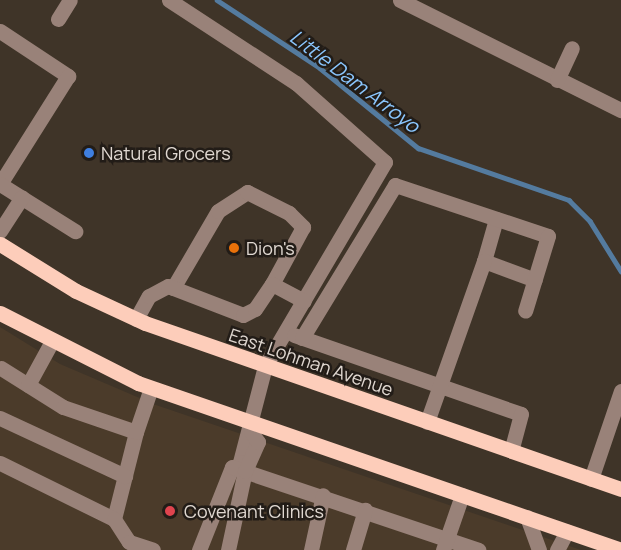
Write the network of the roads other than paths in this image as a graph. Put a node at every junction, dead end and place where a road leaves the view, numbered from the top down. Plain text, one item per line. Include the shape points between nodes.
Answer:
1 (70, 0) edge
2 (169, 0) edge
3 (400, 0) edge
4 (58, 19) dead end
5 (0, 31) edge
6 (572, 48) dead end
7 (557, 80) junction
8 (621, 110) edge
9 (0, 184) edge
10 (22, 198) junction
11 (496, 219) junction
12 (0, 231) edge
13 (75, 231) dead end
14 (0, 244) edge
15 (484, 261) junction
16 (535, 280) junction
17 (272, 284) junction
18 (173, 288) junction
19 (304, 301) junction
20 (525, 311) dead end
21 (0, 313) edge
22 (136, 319) junction
23 (285, 332) junction
24 (302, 338) junction
25 (51, 342) junction
26 (265, 366) junction
27 (0, 368) edge
28 (28, 385) junction
29 (441, 386) junction
30 (151, 388) junction
31 (621, 391) edge
32 (0, 418) edge
33 (427, 422) junction
34 (251, 428) junction
35 (136, 432) junction
36 (511, 451) junction
37 (0, 463) edge
38 (245, 471) junction
39 (125, 476) junction
40 (591, 478) junction
41 (621, 489) edge
42 (322, 495) junction
43 (462, 495) junction
44 (365, 510) junction
45 (527, 517) junction
46 (114, 519) junction
47 (567, 531) junction
48 (445, 545) edge
49 (153, 550) edge
50 (199, 550) edge
51 (228, 550) edge
52 (311, 550) edge
53 (353, 550) edge
54 (478, 550) edge
55 (539, 550) edge
56 (558, 550) edge
57 (621, 550) edge

1 - 4 street
2 - 19 street via 296,83 385,162
3 - 7 street
5 - 9 street via 68,76
6 - 7 street
7 - 8 street
9 - 10 street
10 - 12 street
10 - 13 street
11 - 15 street
11 - 16 street via 548,236
11 - 24 street via 394,185
14 - 22 main road, East Lohman Avenue
15 - 16 street
15 - 29 street
16 - 20 street
17 - 18 street via 255,309 243,315
17 - 18 street via 303,227 289,213 247,192 218,211
17 - 19 street
18 - 22 street via 154,291
19 - 23 street
21 - 25 main road
22 - 26 main road, East Lohman Avenue
23 - 24 street
23 - 26 street
24 - 29 street
25 - 28 street
25 - 30 main road
26 - 33 main road, East Lohman Avenue
26 - 34 street
27 - 28 street
28 - 35 street via 63,406
29 - 33 street
29 - 36 street via 521,414
30 - 34 main road
30 - 35 street
31 - 40 street
32 - 39 street
33 - 36 main road, East Lohman Avenue
34 - 38 street via 258,442
34 - 43 main road
35 - 39 street
36 - 40 main road, East Lohman Avenue
37 - 46 street
38 - 42 street
38 - 50 street via 228,471 206,544
38 - 51 street
39 - 46 street
40 - 41 main road, East Lohman Avenue
42 - 44 street
42 - 52 street
43 - 45 main road
43 - 48 street
44 - 48 street
44 - 53 street
45 - 47 main road
45 - 55 street
46 - 49 street via 129,542
47 - 56 street
47 - 57 main road
48 - 54 street

